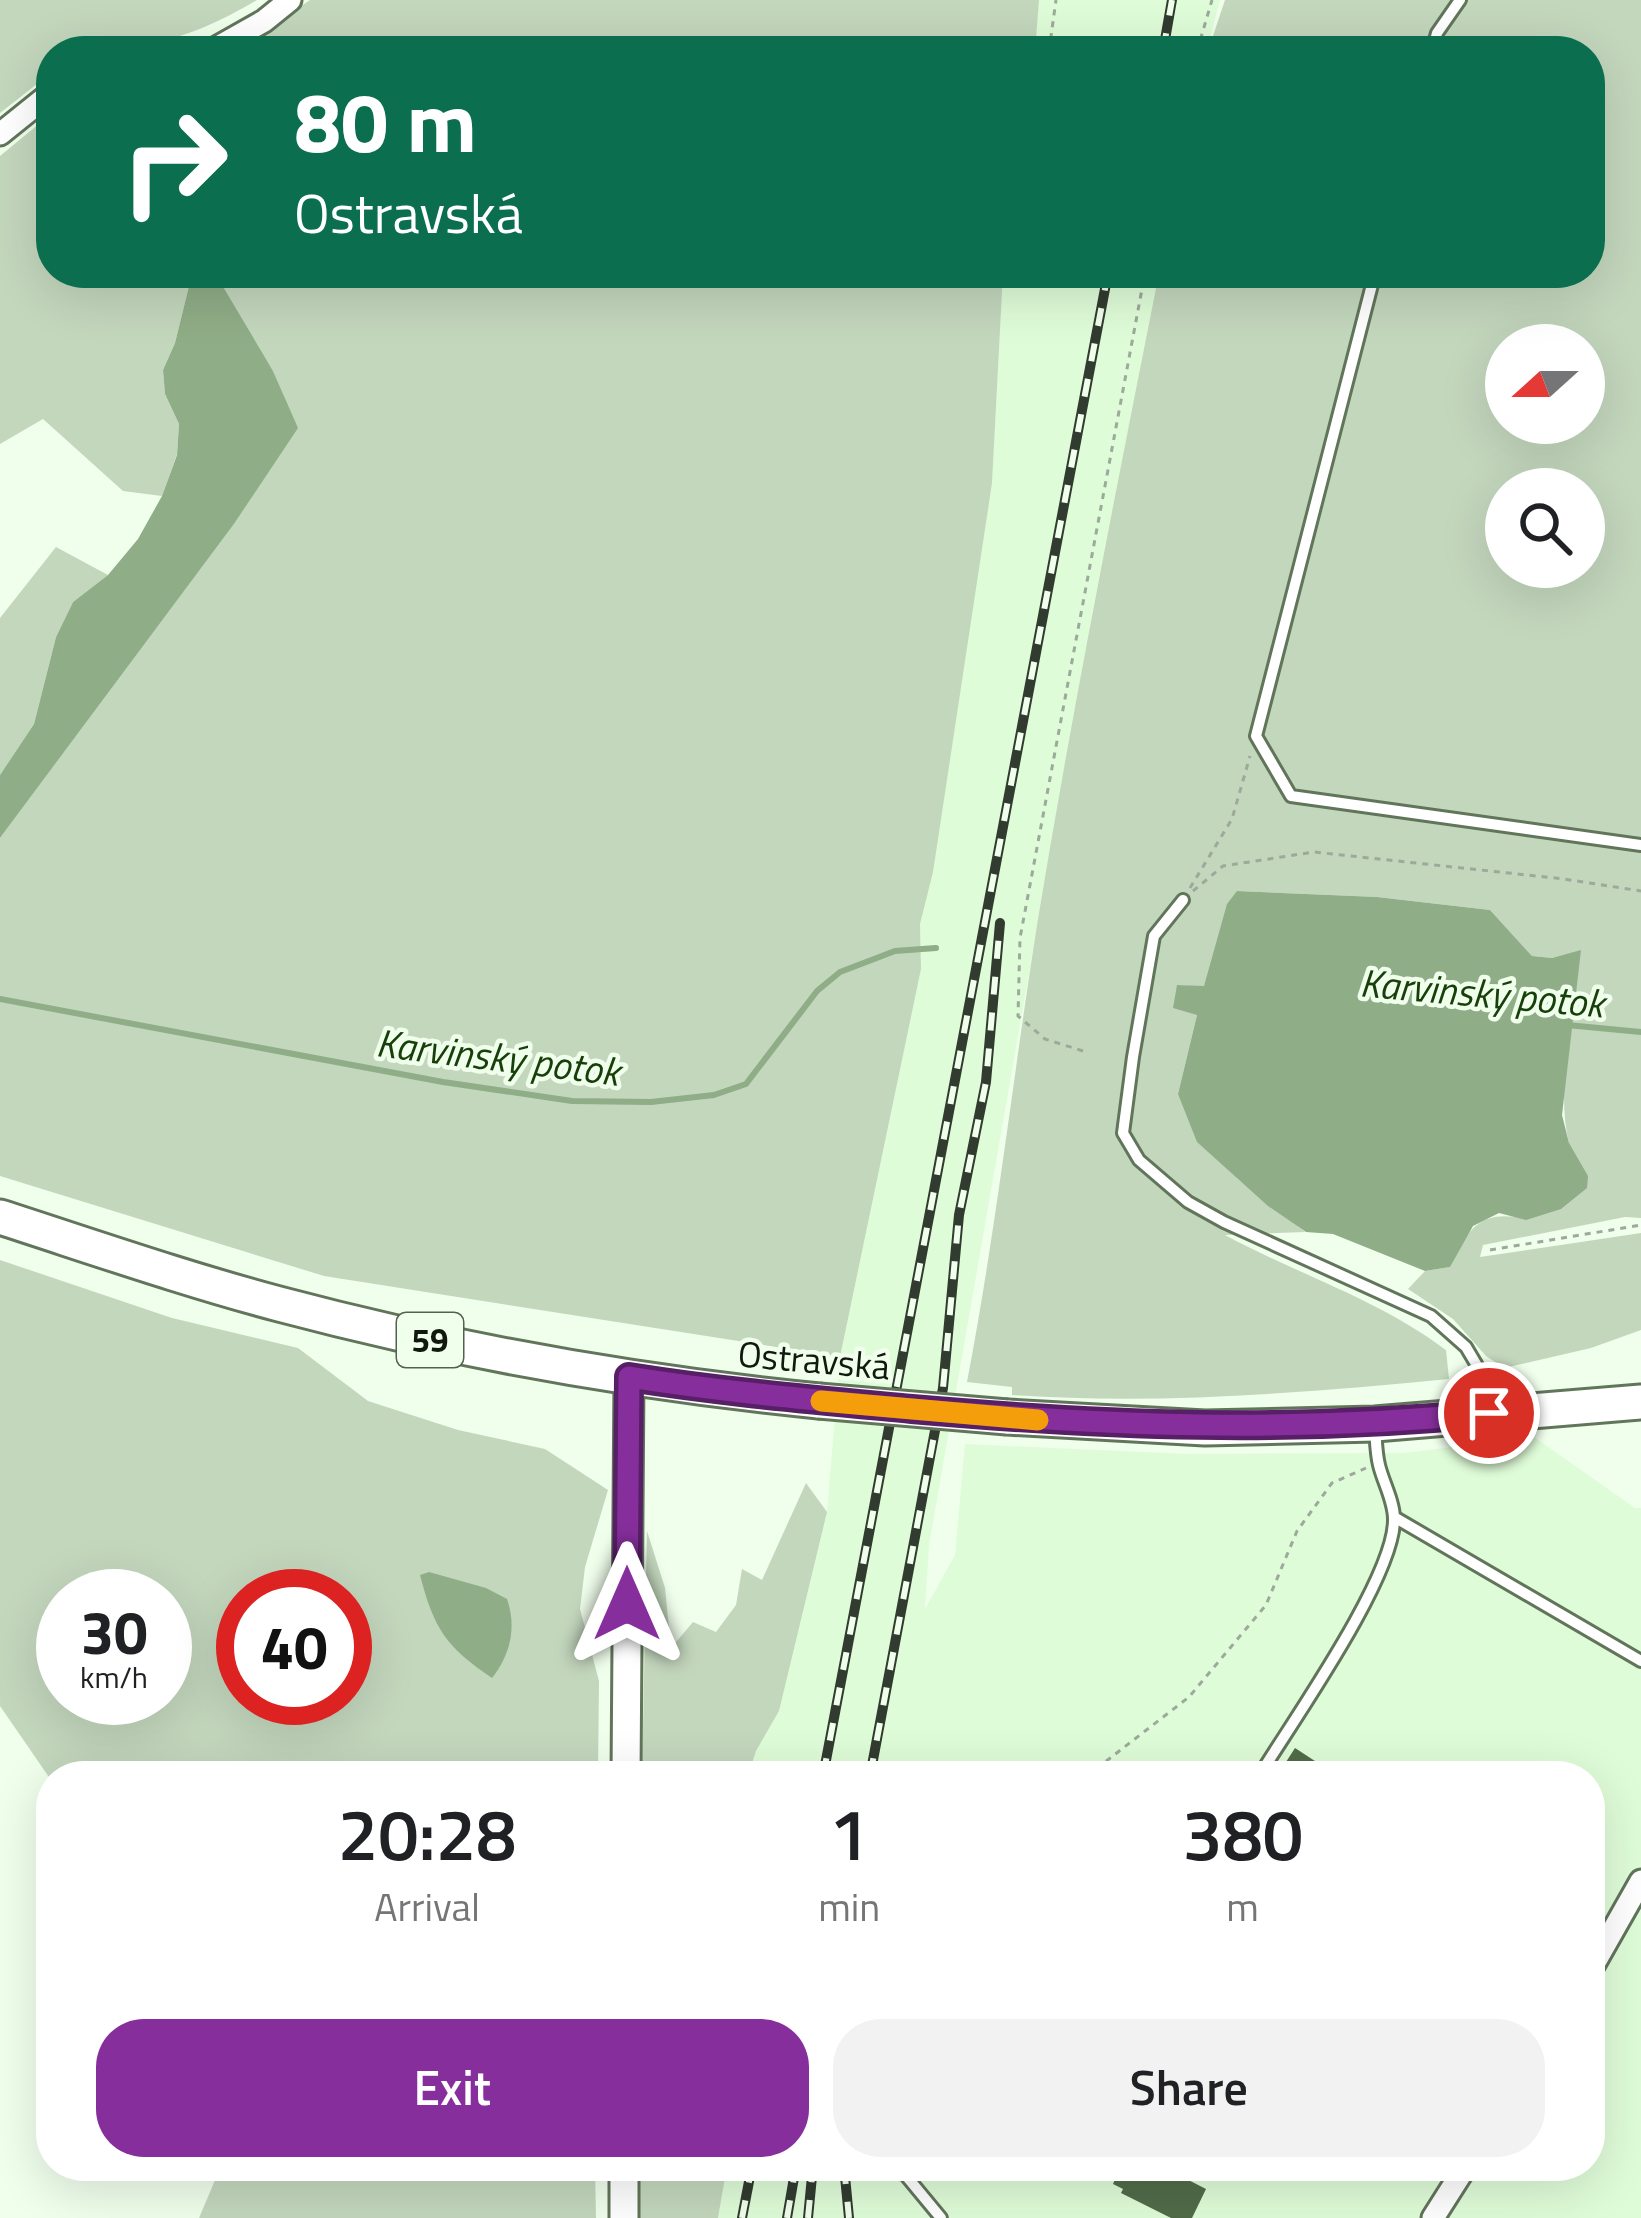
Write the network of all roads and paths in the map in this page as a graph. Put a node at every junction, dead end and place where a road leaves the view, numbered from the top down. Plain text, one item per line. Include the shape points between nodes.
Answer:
1 (290, 0) edge
2 (1056, 0) edge
3 (1212, 0) edge
4 (1460, 0) edge
5 (238, 36) edge
6 (1051, 36) edge
7 (1201, 36) edge
8 (1436, 36) edge
9 (36, 105) edge
10 (0, 134) edge
11 (1142, 288) edge
12 (1371, 288) edge
13 (1256, 736) junction
14 (1641, 845) edge
15 (1641, 891) edge
16 (1183, 900) junction
17 (1083, 1051) dead end
18 (0, 1217) edge
19 (1641, 1225) edge
20 (1490, 1250) dead end
21 (629, 1377) junction
22 (1641, 1402) edge
23 (1489, 1413) junction
24 (1375, 1424) junction
25 (1378, 1462) junction
26 (1394, 1517) junction
27 (1641, 1661) edge
28 (626, 1761) edge
29 (1106, 1761) edge
30 (1268, 1761) edge
31 (1639, 1890) edge
32 (1605, 1946) edge
33 (624, 2181) edge
34 (910, 2181) edge
35 (1456, 2181) edge
36 (623, 2218) edge
37 (941, 2218) edge
38 (1433, 2218) edge

1 - 5 street
2 - 6 path
3 - 7 path
4 - 8 lane
9 - 10 street
11 - 17 path via 1020,938 1018,1016 1045,1040
12 - 13 lane
13 - 14 lane via 1291,796
13 - 16 path via 1232,819
15 - 16 path via 1314,852 1223,866
16 - 23 lane via 1154,936 1143,997 1123,1133 1139,1160 1224,1222 1431,1316 1466,1347 1482,1374
18 - 21 main road, Ostravská / 59 via 280,1304
19 - 20 path
21 - 24 main road, Ostravská / 59, bridge via 1007,1417 1184,1427
21 - 28 street
22 - 23 main road, Ostravská / 59
23 - 24 main road, Ostravská / 59
24 - 25 lane
25 - 26 lane
25 - 29 path via 1332,1483 1297,1531 1266,1605 1189,1697
26 - 27 lane
26 - 30 lane via 1377,1579
31 - 32 street
33 - 36 street
34 - 37 lane
35 - 38 street

